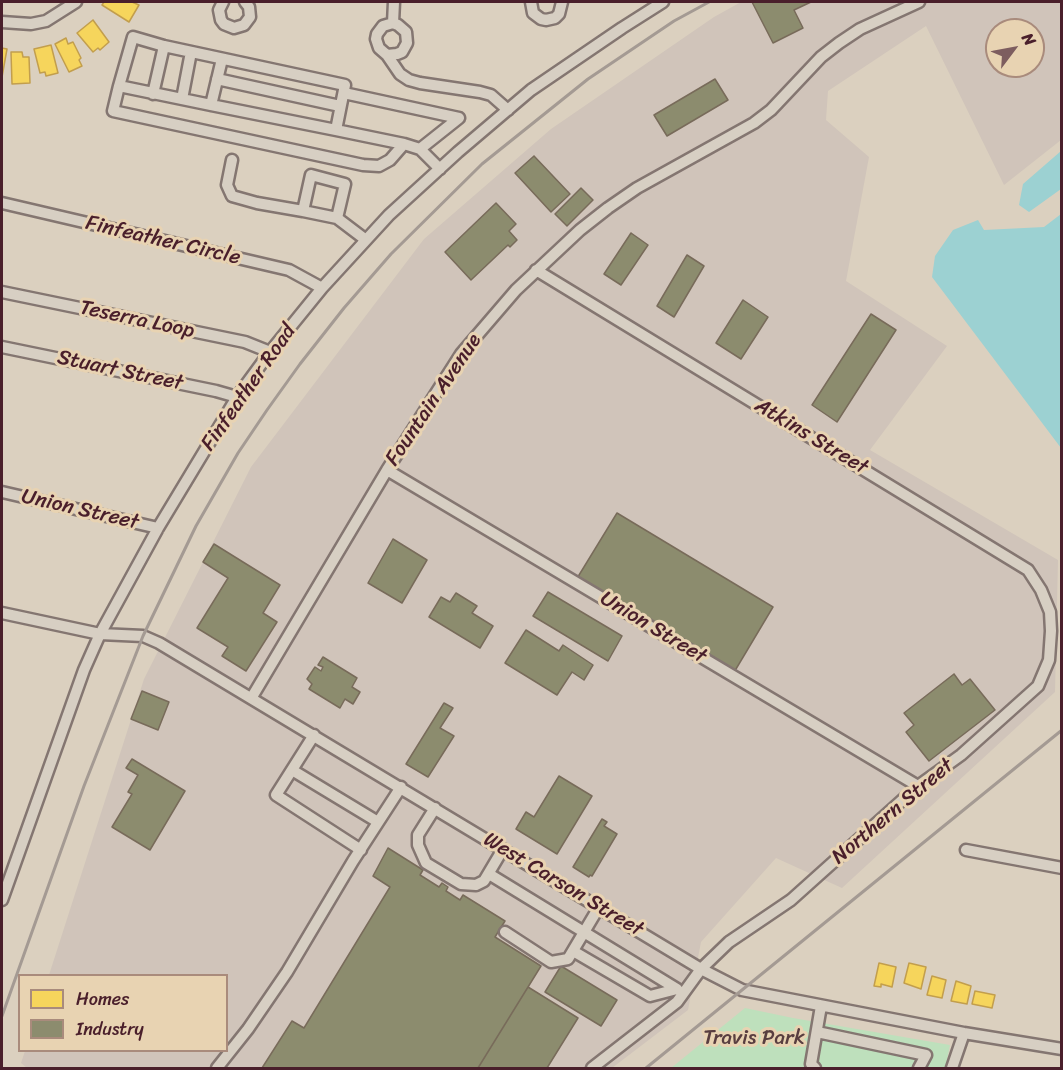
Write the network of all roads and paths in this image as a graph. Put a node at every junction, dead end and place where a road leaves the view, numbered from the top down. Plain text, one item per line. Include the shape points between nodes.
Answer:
1 (76, 2) edge
2 (224, 2) edge
3 (245, 2) edge
4 (394, 2) edge
5 (531, 2) edge
6 (562, 2) edge
7 (663, 2) edge
8 (919, 2) edge
9 (2, 22) edge
10 (393, 23) junction
11 (164, 46) junction
12 (191, 52) junction
13 (387, 54) junction
14 (222, 59) junction
15 (217, 79) junction
16 (119, 86) junction
17 (344, 93) junction
18 (153, 94) junction
19 (182, 99) junction
20 (211, 105) junction
21 (340, 106) junction
22 (508, 110) junction
23 (336, 130) junction
24 (404, 144) junction
25 (420, 148) junction
26 (232, 160) dead end
27 (440, 169) junction
28 (2, 203) edge
29 (303, 211) junction
30 (338, 218) junction
31 (366, 240) junction
32 (536, 270) junction
33 (322, 288) junction
34 (2, 292) edge
35 (2, 346) edge
36 (270, 352) junction
37 (237, 398) junction
38 (387, 470) junction
39 (2, 492) edge
40 (158, 528) junction
41 (2, 613) edge
42 (1051, 631) joint
43 (100, 634) junction
44 (252, 697) junction
45 (314, 735) junction
46 (292, 770) junction
47 (918, 786) junction
48 (401, 787) junction
49 (435, 808) junction
50 (378, 822) junction
51 (503, 849) junction
52 (361, 850) junction
53 (966, 850) dead end
54 (1062, 868) edge
55 (489, 874) junction
56 (2, 900) edge
57 (599, 907) junction
58 (585, 931) junction
59 (505, 932) dead end
60 (573, 951) junction
61 (701, 969) junction
62 (681, 991) junction
63 (821, 1006) junction
64 (817, 1032) junction
65 (964, 1033) junction
66 (1062, 1049) edge
67 (217, 1068) edge
68 (592, 1068) edge
69 (815, 1068) edge
70 (920, 1068) edge
71 (952, 1068) edge

1 - 9 street via 46,21
2 - 3 street via 219,10 221,20 234,28 244,25 250,17
4 - 10 street
5 - 6 street via 533,13 546,20 560,14
7 - 22 street, Finfeather Road via 531,90
8 - 32 street, Fountain Avenue via 860,29 821,57 754,123 637,188 580,230
10 - 13 street via 383,26 377,34 377,44
10 - 13 street via 406,32 407,43 402,52
11 - 12 street
11 - 16 street via 133,37
11 - 18 street
12 - 14 street
12 - 19 street
13 - 22 street via 409,80 491,95
14 - 15 street
14 - 17 street via 345,85
15 - 20 street
15 - 21 street
16 - 18 street
16 - 24 street via 113,111 363,165 379,166
17 - 21 street
17 - 25 street via 459,118
18 - 19 street
19 - 20 street
20 - 23 street
21 - 23 street
22 - 27 street, Finfeather Road
23 - 24 street
24 - 25 street
25 - 27 street
26 - 29 street via 227,185 231,196
27 - 31 street, Finfeather Road
28 - 33 street, Finfeather Circle via 289,270
29 - 30 street
29 - 30 street via 311,175 345,184
30 - 31 street
31 - 33 street, Finfeather Road
32 - 38 street, Fountain Avenue via 461,354
32 - 42 street, Atkins Street via 1028,570 1050,612
33 - 36 street, Finfeather Road
34 - 36 street, Teserra Loop via 245,342
35 - 37 street, Stuart Street
36 - 37 street, Finfeather Road
37 - 40 street, Finfeather Road
38 - 44 street, Fountain Avenue
38 - 47 street, Union Street
39 - 40 street, Union Street
40 - 43 street, Finfeather Road
41 - 43 street, West Carson Street
42 - 47 street, Northern Street via 1049,660 1038,686 961,755
43 - 44 street, West Carson Street via 144,636
43 - 56 street, Finfeather Road
44 - 45 street, West Carson Street
45 - 46 street
45 - 48 street, West Carson Street
46 - 50 street
46 - 52 street via 276,795
47 - 61 street, Northern Street via 791,900 729,942
48 - 49 street, West Carson Street
48 - 50 street
49 - 51 street, West Carson Street
49 - 55 street via 418,835 417,844 426,863 467,886 484,881
50 - 52 street
51 - 55 street
51 - 57 street, West Carson Street
52 - 67 street via 287,972
53 - 54 street
55 - 58 street
57 - 58 street
57 - 61 street, West Carson Street
58 - 60 street
58 - 62 street
59 - 60 street via 551,962 568,959
60 - 62 street via 650,996
61 - 62 street, Northern Street
61 - 63 street, West Carson Street via 742,990
62 - 68 street, Northern Street
63 - 64 street
63 - 65 street, West Carson Street
64 - 69 street via 811,1064
64 - 70 street via 926,1055
65 - 66 street, West Carson Street
65 - 71 street

